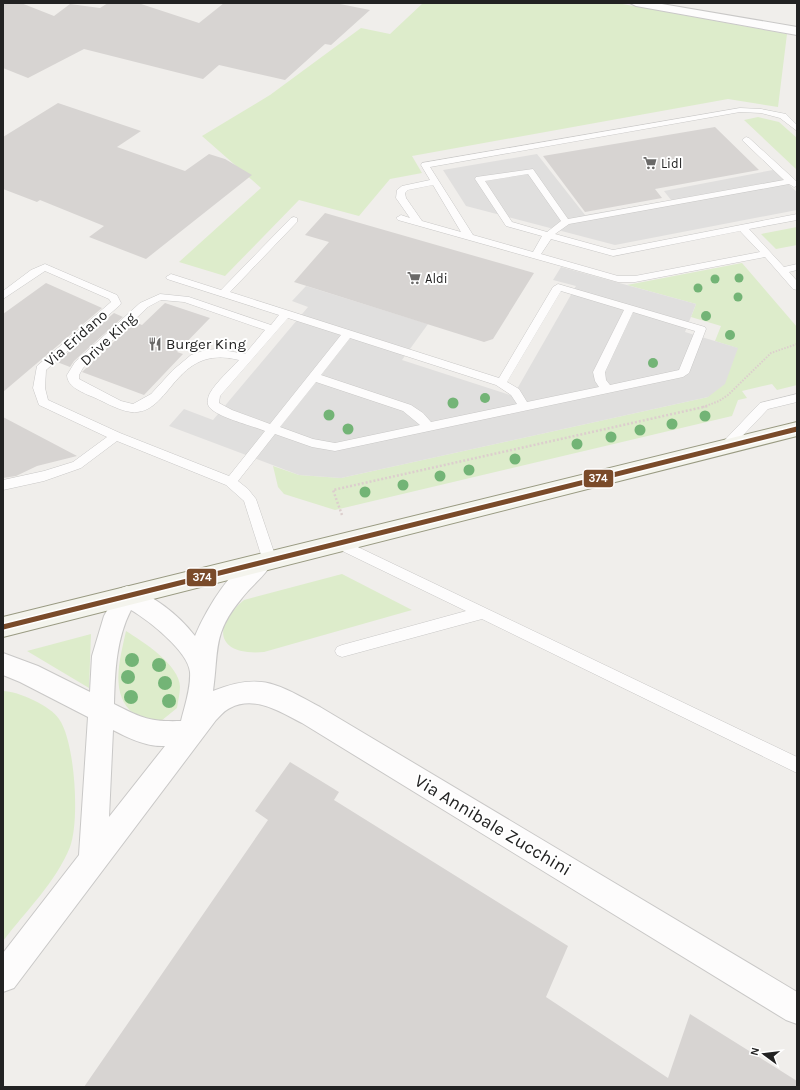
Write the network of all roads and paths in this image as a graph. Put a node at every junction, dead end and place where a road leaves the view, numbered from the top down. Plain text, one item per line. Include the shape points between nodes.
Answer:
1 (636, 3) edge
2 (797, 31) edge
3 (797, 129) edge
4 (746, 140) dead end
5 (435, 182) junction
6 (794, 184) edge
7 (797, 217) edge
8 (402, 218) dead end
9 (294, 220) dead end
10 (418, 222) junction
11 (566, 222) junction
12 (742, 227) junction
13 (548, 235) junction
14 (469, 237) junction
15 (767, 254) junction
16 (535, 256) junction
17 (797, 267) edge
18 (782, 270) junction
19 (171, 277) dead end
20 (797, 287) edge
21 (223, 294) junction
22 (3, 296) edge
23 (630, 308) junction
24 (286, 314) junction
25 (272, 329) junction
26 (348, 333) junction
27 (797, 344) edge
28 (247, 358) junction
29 (314, 377) junction
30 (501, 383) junction
31 (607, 389) junction
32 (797, 398) edge
33 (524, 407) junction
34 (429, 427) junction
35 (273, 429) junction
36 (797, 429) edge
37 (116, 436) junction
38 (725, 447) junction
39 (231, 482) junction
40 (3, 485) edge
41 (345, 542) junction
42 (265, 562) junction
43 (127, 596) junction
44 (482, 613) junction
45 (3, 627) edge
46 (342, 651) dead end
47 (3, 664) edge
48 (202, 669) junction
49 (100, 710) junction
50 (190, 733) junction
51 (797, 765) edge
52 (93, 861) junction
53 (3, 977) edge
54 (797, 1009) edge

1 - 2 street
3 - 5 lane via 783,116 740,110 425,165
4 - 6 lane
5 - 10 lane via 405,188 400,192 401,198
5 - 14 lane
6 - 11 lane
7 - 12 lane
8 - 10 lane
9 - 21 lane
10 - 14 lane
11 - 13 lane
11 - 13 lane via 530,171 479,180 509,224
12 - 13 lane via 613,253
12 - 15 lane
13 - 16 lane
14 - 16 lane
15 - 16 lane via 635,279 618,279
15 - 18 lane
17 - 18 lane
18 - 20 lane
19 - 21 lane
21 - 24 lane
22 - 37 lane, Via Eridano via 34,272 45,267 114,297 116,303 41,369 39,388 43,402
23 - 30 lane via 558,287
23 - 31 lane via 599,372 601,381
23 - 31 lane via 701,329 683,372
24 - 25 lane
24 - 26 lane
25 - 28 lane
25 - 28 lane, Drive King via 185,299 160,297 144,305 79,365 73,379 80,386 133,408 149,401 186,364 202,355 224,352
26 - 29 lane
26 - 30 lane
27 - 41 path via 771,353 719,402 710,405 333,490
28 - 35 lane via 215,394 214,405 228,413
29 - 34 lane via 407,408
29 - 35 lane
30 - 33 lane via 515,392
31 - 33 lane
32 - 38 lane via 764,406
33 - 34 lane
34 - 35 lane via 335,447 312,444
35 - 39 lane
36 - 38 main road
37 - 39 lane, Via Eridano
37 - 40 lane via 77,465 44,476
38 - 41 main road
39 - 42 lane, Via Eridano via 250,500
41 - 42 main road
41 - 44 lane
42 - 43 main road
42 - 48 street, Via Annibale Zucchini via 239,582 210,628 204,647
43 - 45 main road
43 - 48 street via 172,627 187,643
43 - 49 street via 116,616 104,656
44 - 46 lane
44 - 51 lane
47 - 49 street via 29,674
48 - 50 street, Via Annibale Zucchini via 198,702
49 - 50 street via 133,727 157,734
49 - 52 street
50 - 52 street, Via Annibale Zucchini
50 - 54 street, Via Annibale Zucchini via 221,699 240,693 258,692 277,697 311,715
52 - 53 street, Via Annibale Zucchini

